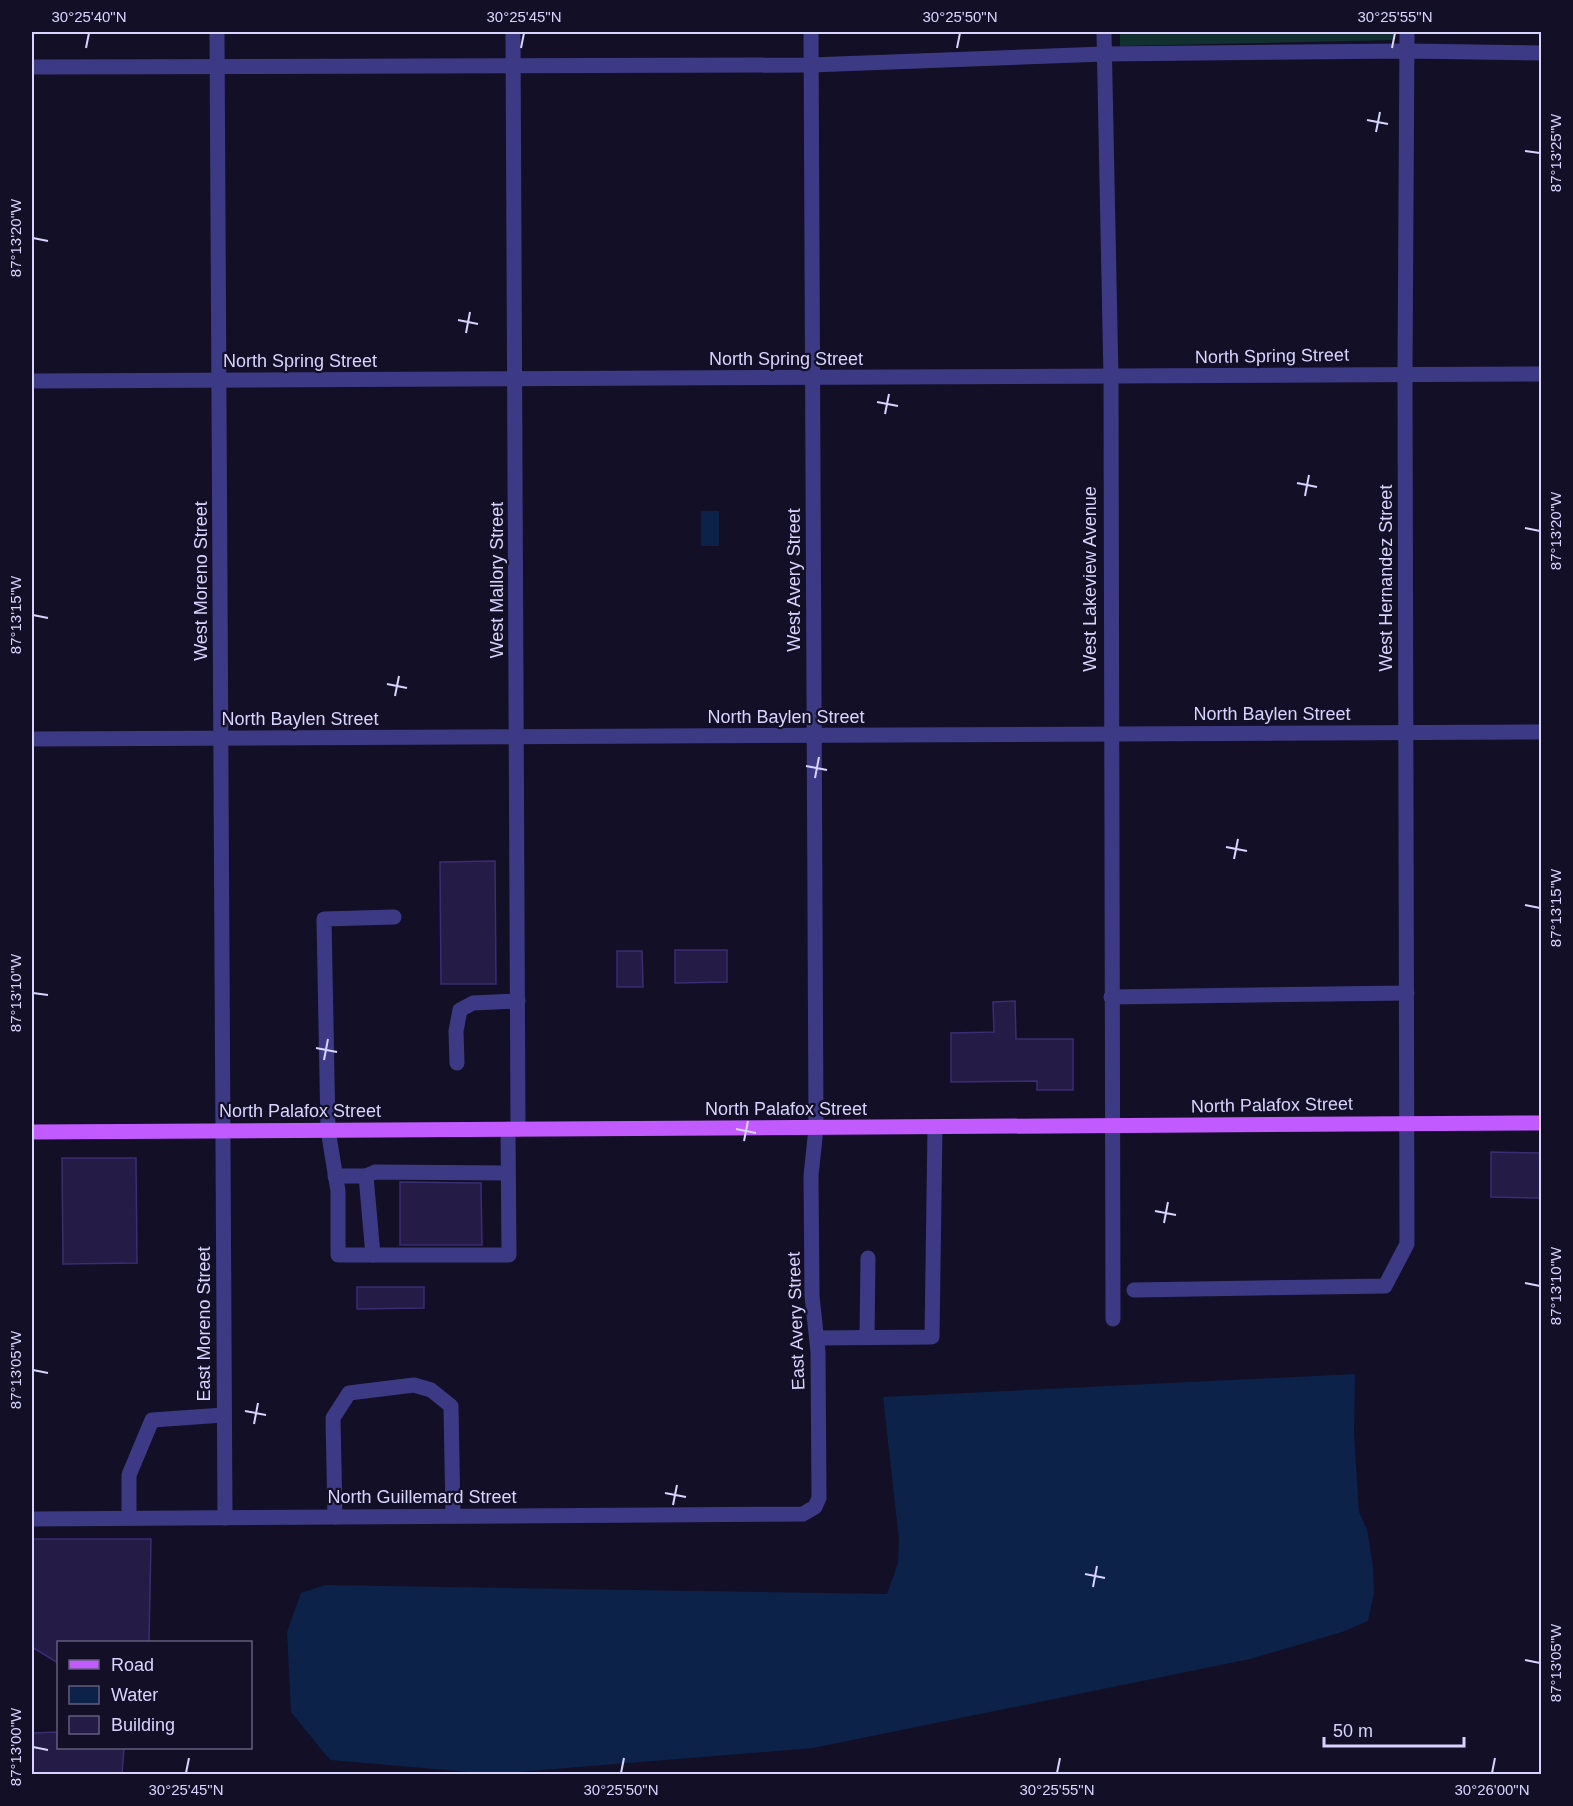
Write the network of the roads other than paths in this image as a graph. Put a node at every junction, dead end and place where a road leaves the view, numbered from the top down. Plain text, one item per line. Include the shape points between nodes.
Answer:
1 (217, 32) edge
2 (513, 32) edge
3 (811, 32) edge
4 (1104, 32) edge
5 (1407, 32) edge
6 (1407, 51) junction
7 (1542, 53) edge
8 (1104, 54) junction
9 (811, 65) junction
10 (217, 66) junction
11 (513, 66) junction
12 (32, 67) edge
13 (1405, 374) junction
14 (1542, 374) edge
15 (813, 378) junction
16 (1111, 378) junction
17 (514, 379) junction
18 (32, 381) edge
19 (219, 381) junction
20 (1542, 732) edge
21 (1406, 733) junction
22 (1111, 735) junction
23 (814, 736) junction
24 (517, 738) junction
25 (32, 739) edge
26 (221, 739) junction
27 (394, 917) dead end
28 (1407, 993) junction
29 (1111, 996) junction
30 (518, 1001) junction
31 (457, 1063) dead end
32 (1542, 1123) edge
33 (1407, 1124) junction
34 (1111, 1126) junction
35 (935, 1127) junction
36 (816, 1128) junction
37 (513, 1129) junction
38 (328, 1130) junction
39 (224, 1131) junction
40 (32, 1132) edge
41 (508, 1173) junction
42 (335, 1176) junction
43 (366, 1176) junction
44 (373, 1255) junction
45 (868, 1258) dead end
46 (1134, 1290) dead end
47 (1113, 1319) dead end
48 (867, 1337) junction
49 (817, 1338) junction
50 (224, 1415) junction
51 (812, 1510) joint
52 (453, 1516) junction
53 (335, 1517) junction
54 (129, 1518) junction
55 (225, 1518) junction
56 (32, 1519) edge

1 - 10 street, West Moreno Street
2 - 11 street, West Mallory Street
3 - 9 street, West Avery Street
4 - 8 street, West Lakeview Avenue
5 - 6 street, West Hernandez Street
6 - 7 street
6 - 8 street
6 - 13 street, West Hernandez Street
8 - 9 street
8 - 16 street, West Lakeview Avenue
9 - 11 street
9 - 15 street, West Avery Street
10 - 11 street
10 - 12 street
10 - 19 street, West Moreno Street
11 - 17 street, West Mallory Street
13 - 14 street, North Spring Street
13 - 16 street, North Spring Street
13 - 21 street, West Hernandez Street
15 - 16 street, North Spring Street
15 - 17 street, North Spring Street
15 - 23 street, West Avery Street
16 - 22 street, West Lakeview Avenue
17 - 19 street, North Spring Street
17 - 24 street, West Mallory Street
18 - 19 street, North Spring Street
19 - 26 street, West Moreno Street
20 - 21 street, North Baylen Street
21 - 22 street, North Baylen Street
21 - 28 street, West Hernandez Street
22 - 23 street, North Baylen Street
22 - 29 street, West Lakeview Avenue
23 - 24 street, North Baylen Street
23 - 36 street, West Avery Street
24 - 26 street, North Baylen Street
24 - 30 street, West Mallory Street
25 - 26 street, North Baylen Street
26 - 39 street, West Moreno Street
27 - 38 street via 324,919
28 - 29 street
28 - 33 street, West Hernandez Street
29 - 34 street, West Lakeview Avenue
30 - 31 street via 473,1003 460,1010
30 - 37 street, West Mallory Street
32 - 33 main road, North Palafox Street
33 - 34 main road, North Palafox Street
33 - 46 street, West Hernandez Street via 1407,1236 1404,1253 1385,1286
34 - 35 main road, North Palafox Street
34 - 47 street, West Lakeview Avenue
35 - 36 main road, North Palafox Street
35 - 48 street via 932,1337
36 - 37 main road, North Palafox Street
36 - 49 street, East Avery Street via 811,1188 812,1296
37 - 38 main road, North Palafox Street
37 - 41 street, West Mallory Street
38 - 39 main road, North Palafox Street
38 - 42 street
39 - 40 main road, North Palafox Street
39 - 50 street, East Moreno Street
41 - 43 street via 375,1172
41 - 44 street, West Mallory Street via 509,1255
42 - 43 street
42 - 44 street via 338,1255
43 - 44 street
45 - 48 street
48 - 49 street
49 - 51 street, East Avery Street via 819,1498
50 - 54 street via 152,1420 129,1475
50 - 55 street, East Moreno Street
51 - 52 street, North Guillemard Street via 803,1514
52 - 53 street, North Guillemard Street
52 - 53 street via 450,1406 431,1390 414,1385 349,1393 333,1418
53 - 55 street, North Guillemard Street
54 - 55 street, North Guillemard Street
54 - 56 street, North Guillemard Street

